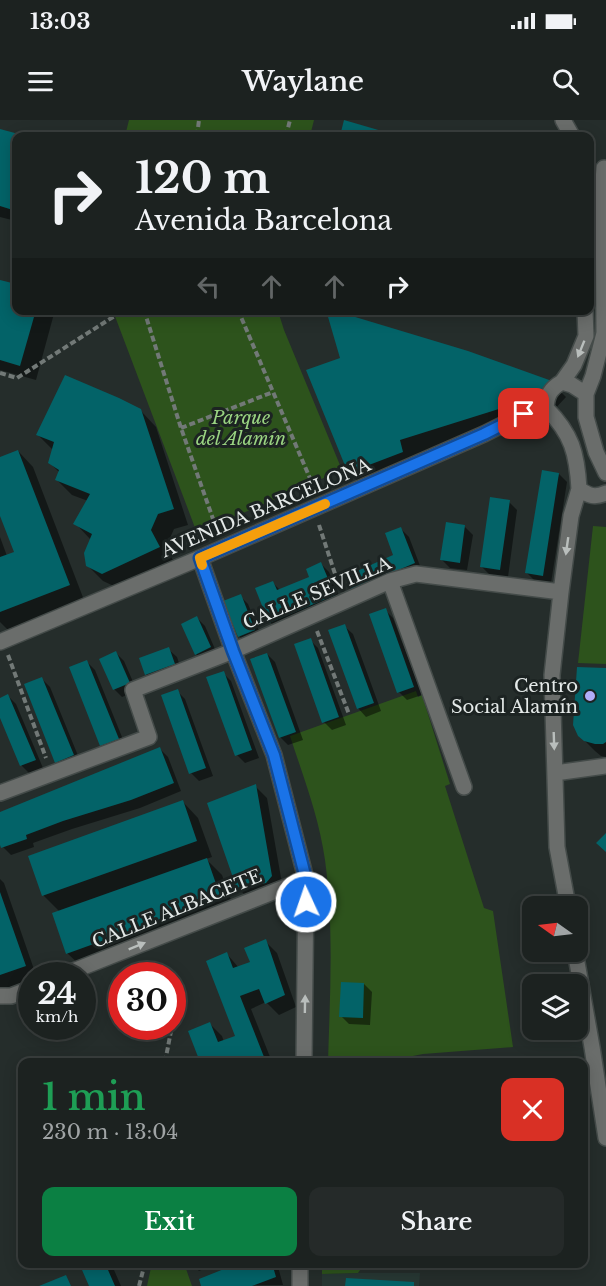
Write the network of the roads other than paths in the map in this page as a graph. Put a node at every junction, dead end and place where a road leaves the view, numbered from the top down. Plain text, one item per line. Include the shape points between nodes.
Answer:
1 (600, 166) edge
2 (585, 315) edge
3 (562, 382) junction
4 (586, 394) junction
5 (546, 408) junction
6 (606, 473) edge
7 (579, 489) junction
8 (606, 493) edge
9 (200, 558) junction
10 (390, 580) junction
11 (561, 592) junction
12 (2, 641) edge
13 (233, 651) junction
14 (606, 766) edge
15 (555, 773) junction
16 (464, 787) dead end
17 (0, 793) edge
18 (306, 879) junction
19 (566, 896) edge
20 (96, 962) edge
21 (577, 962) edge
22 (18, 993) edge
23 (0, 996) edge
24 (304, 1058) edge
25 (606, 1138) edge
26 (300, 1268) edge
27 (300, 1286) edge

1 - 4 street via 604,333
2 -> 3 street via 586,336
3 - 4 street
3 - 5 street via 547,397
4 - 6 street via 586,417
5 - 7 street via 559,421 575,452
5 - 9 street, AVENIDA BARCELONA via 524,414
7 - 8 street via 597,497
7 -> 11 street via 571,516
9 - 12 street, AVENIDA BARCELONA
9 - 13 street, CALLE SEVILLA
10 - 11 street, CALLE SEVILLA via 416,574
10 - 13 street, CALLE SEVILLA
10 - 16 street
11 -> 15 street via 552,675
13 - 17 street, CALLE SEVILLA via 133,690 149,736
13 - 18 street, CALLE SEVILLA via 274,755
14 - 15 street
15 - 19 street via 557,847
20 -> 18 street, CALLE ALBACETE
24 -> 18 street, CALLE SEVILLA
21 - 25 street
22 - 23 street
26 - 27 street

